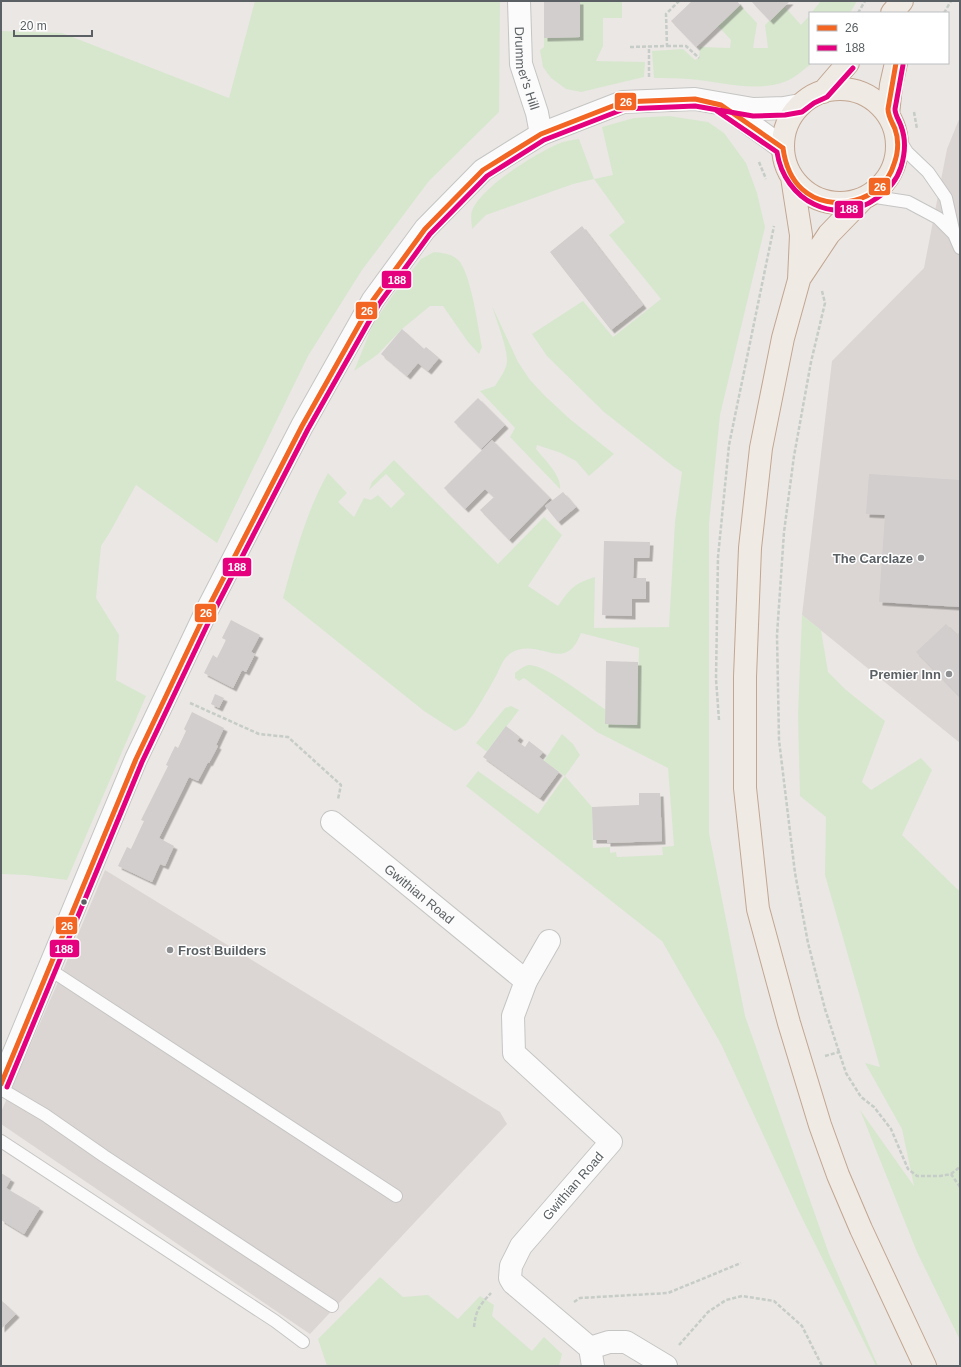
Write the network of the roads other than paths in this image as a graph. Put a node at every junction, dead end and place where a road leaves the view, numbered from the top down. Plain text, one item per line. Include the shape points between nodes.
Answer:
1 (519, 1) edge
2 (847, 64) edge
3 (896, 64) edge
4 (823, 92) junction
5 (721, 105) junction
6 (800, 105) junction
7 (888, 115) junction
8 (541, 134) junction
9 (897, 136) junction
10 (783, 148) junction
11 (792, 177) junction
12 (865, 198) junction
13 (954, 234) junction
14 (960, 248) edge
15 (799, 280) junction
16 (332, 822) road end
17 (549, 941) dead end
18 (49, 969) junction
19 (526, 981) junction
20 (1, 1084) edge
21 (1, 1089) edge
22 (1, 1141) edge
23 (396, 1196) dead end
24 (332, 1306) dead end
25 (303, 1342) dead end
26 (592, 1357) edge
27 (664, 1365) edge
28 (925, 1366) edge

1 - 8 street, Drummer's Hill via 521,64
2 - 4 highway
3 - 7 highway
4 - 6 highway
4 - 7 highway via 838,89 866,95
5 - 6 street via 753,109
5 - 8 street via 695,99 623,102
5 - 10 street
6 - 10 highway via 787,124
7 - 9 highway
8 - 18 street via 483,170 425,230 373,300 302,426 209,606 136,759
9 - 12 highway via 898,150 889,177 880,188
9 - 13 lane via 907,152 928,172 946,198
10 - 11 highway via 784,158
11 - 12 highway via 802,189 815,198 830,203 846,204
11 - 15 highway via 801,236
12 - 13 lane via 908,202 938,218
12 - 15 highway via 829,234
13 - 14 lane
15 - 28 highway via 783,338 761,448 750,548 744,788 758,909 801,1064 838,1176
16 - 19 street, Gwithian Road
17 - 19 street, Gwithian Road
18 - 20 street
18 - 23 lane
19 - 26 street, Gwithian Road via 513,1016 514,1053 611,1142 520,1246 511,1266 510,1278
21 - 24 lane via 45,1115
22 - 25 lane
26 - 27 street via 609,1342 626,1342

